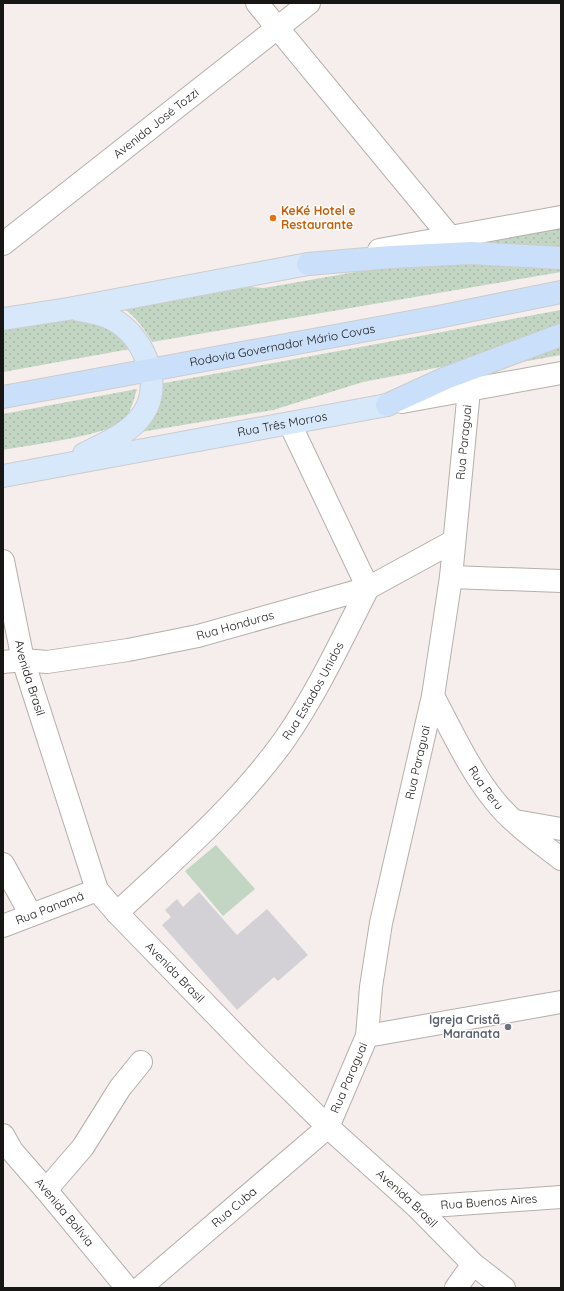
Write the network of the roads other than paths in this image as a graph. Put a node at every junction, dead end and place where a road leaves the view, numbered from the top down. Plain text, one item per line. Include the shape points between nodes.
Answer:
1 (258, 3) edge
2 (309, 3) edge
3 (278, 27) junction
4 (561, 217) edge
5 (450, 237) junction
6 (3, 244) edge
7 (561, 258) edge
8 (308, 264) junction
9 (561, 292) edge
10 (68, 309) junction
11 (5, 317) edge
12 (561, 335) edge
13 (150, 370) junction
14 (561, 373) edge
15 (469, 390) junction
16 (3, 397) edge
17 (387, 405) junction
18 (290, 424) junction
19 (63, 464) junction
20 (3, 476) edge
21 (454, 541) junction
22 (3, 561) edge
23 (451, 578) junction
24 (561, 581) edge
25 (368, 588) junction
26 (13, 661) edge
27 (434, 696) junction
28 (514, 821) junction
29 (561, 828) edge
30 (561, 859) edge
31 (3, 864) edge
32 (97, 890) junction
33 (117, 913) junction
34 (31, 915) junction
35 (3, 926) edge
36 (561, 1002) edge
37 (367, 1036) junction
38 (141, 1062) dead end
39 (328, 1127) junction
40 (6, 1148) edge
41 (46, 1190) junction
42 (561, 1197) edge
43 (417, 1207) junction
44 (473, 1264) junction
45 (127, 1288) edge
46 (140, 1288) edge
47 (456, 1288) edge
48 (504, 1288) edge

1 - 3 street
2 - 3 street, Avenida José Tozzi
3 - 5 street
3 - 6 street, Avenida José Tozzi
4 - 5 street
5 - 8 street
7 - 8 highway via 472,253
8 - 10 main road
9 - 13 highway, Rodovia Governador Mário Covas
10 - 11 main road
10 - 13 main road via 94,312 114,320 134,337
12 - 17 highway via 446,378
13 - 16 highway, Rodovia Governador Mário Covas
13 - 19 main road via 147,407 136,422 104,444
14 - 15 street, Rua Três Morros
15 - 17 street, Rua Três Morros
15 - 21 street, Rua Paraguai
17 - 18 main road, Rua Três Morros
18 - 19 main road, Rua Três Morros
18 - 25 street
19 - 20 main road, Rua Três Morros
21 - 23 street, Rua Paraguai
21 - 25 street, Rua Honduras
22 - 26 street, Avenida Brasil
23 - 24 street
23 - 27 street, Rua Paraguai
25 - 26 street, Rua Honduras via 198,636 47,662
25 - 33 street, Rua Estados Unidos via 323,678 284,739 223,814
26 - 32 street, Avenida Brasil
27 - 28 street, Rua Peru via 494,801
27 - 37 street, Rua Paraguai via 381,923 371,987
28 - 29 street
28 - 30 street, Rua Peru
31 - 34 street
32 - 33 street, Avenida Brasil
32 - 34 street, Rua Panamá
33 - 39 street, Avenida Brasil
34 - 35 street, Rua Panamá
36 - 37 street
37 - 39 street, Rua Paraguai
38 - 41 street via 120,1088 83,1147
39 - 43 street, Avenida Brasil
39 - 46 street, Rua Cuba
40 - 41 street, Avenida Bolívia
41 - 45 street, Avenida Bolívia
42 - 43 street, Rua Buenos Aires
43 - 44 street, Avenida Brasil
44 - 47 street
44 - 48 street, Avenida Brasil

